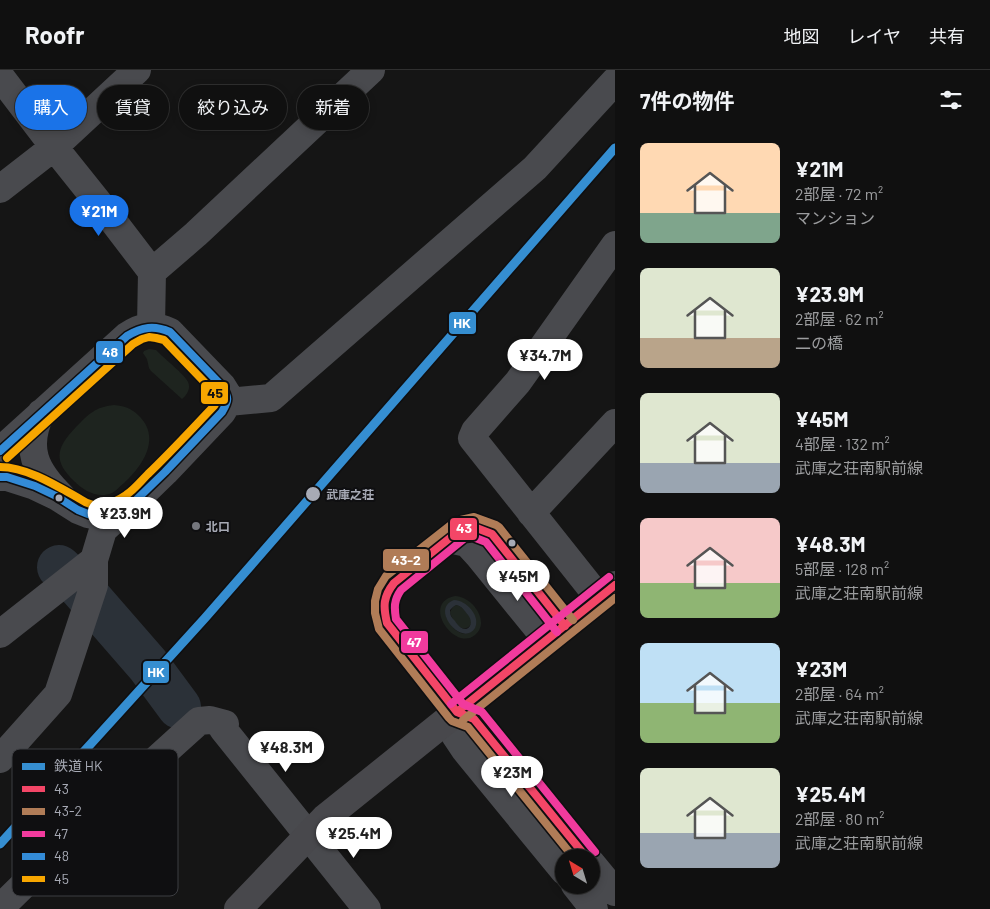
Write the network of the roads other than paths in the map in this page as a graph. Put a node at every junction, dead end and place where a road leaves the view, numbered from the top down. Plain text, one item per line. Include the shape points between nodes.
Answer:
1 (136, 70) edge
2 (370, 70) edge
3 (0, 76) edge
4 (615, 81) edge
5 (54, 146) junction
6 (0, 189) edge
7 (615, 245) edge
8 (152, 272) junction
9 (151, 326) junction
10 (228, 402) junction
11 (41, 413) junction
12 (615, 423) edge
13 (0, 451) edge
14 (0, 477) edge
15 (68, 503) junction
16 (133, 503) junction
17 (531, 512) junction
18 (91, 571) junction
19 (608, 596) edge
20 (556, 633) junction
21 (0, 634) edge
22 (457, 712) junction
23 (168, 749) edge
24 (0, 759) edge
25 (309, 835) junction
26 (580, 849) edge
27 (555, 861) edge
28 (600, 874) edge
29 (615, 892) edge
30 (582, 894) edge
31 (12, 896) edge
32 (0, 908) edge
33 (238, 909) edge
34 (366, 909) edge
35 (594, 909) edge

1 - 5 street
2 - 8 street
3 - 5 street
4 - 10 street via 535,168 271,398
5 - 6 street
5 - 8 street
7 - 17 street via 518,382 472,438
8 - 9 street
9 - 10 street via 170,332 222,386
9 - 11 street via 134,330
10 - 16 street via 213,422
11 - 13 street
11 - 15 street via 33,436 35,461
12 - 17 street
14 - 15 street via 28,484
15 - 16 street via 98,516 108,515
16 - 18 street via 103,530
17 - 19 street
18 - 21 street via 62,585
18 - 24 street via 85,611 58,694
19 - 20 street
20 - 22 street
20 - 22 street via 468,543 449,539 394,583 386,592 384,609 387,623
22 - 25 street via 325,818
22 - 26 street via 474,720 487,734
22 - 27 street via 456,735 465,750
23 - 25 street via 199,721 225,724 223,729
25 - 33 street
25 - 34 street
28 - 29 street
30 - 35 street
31 - 32 street

